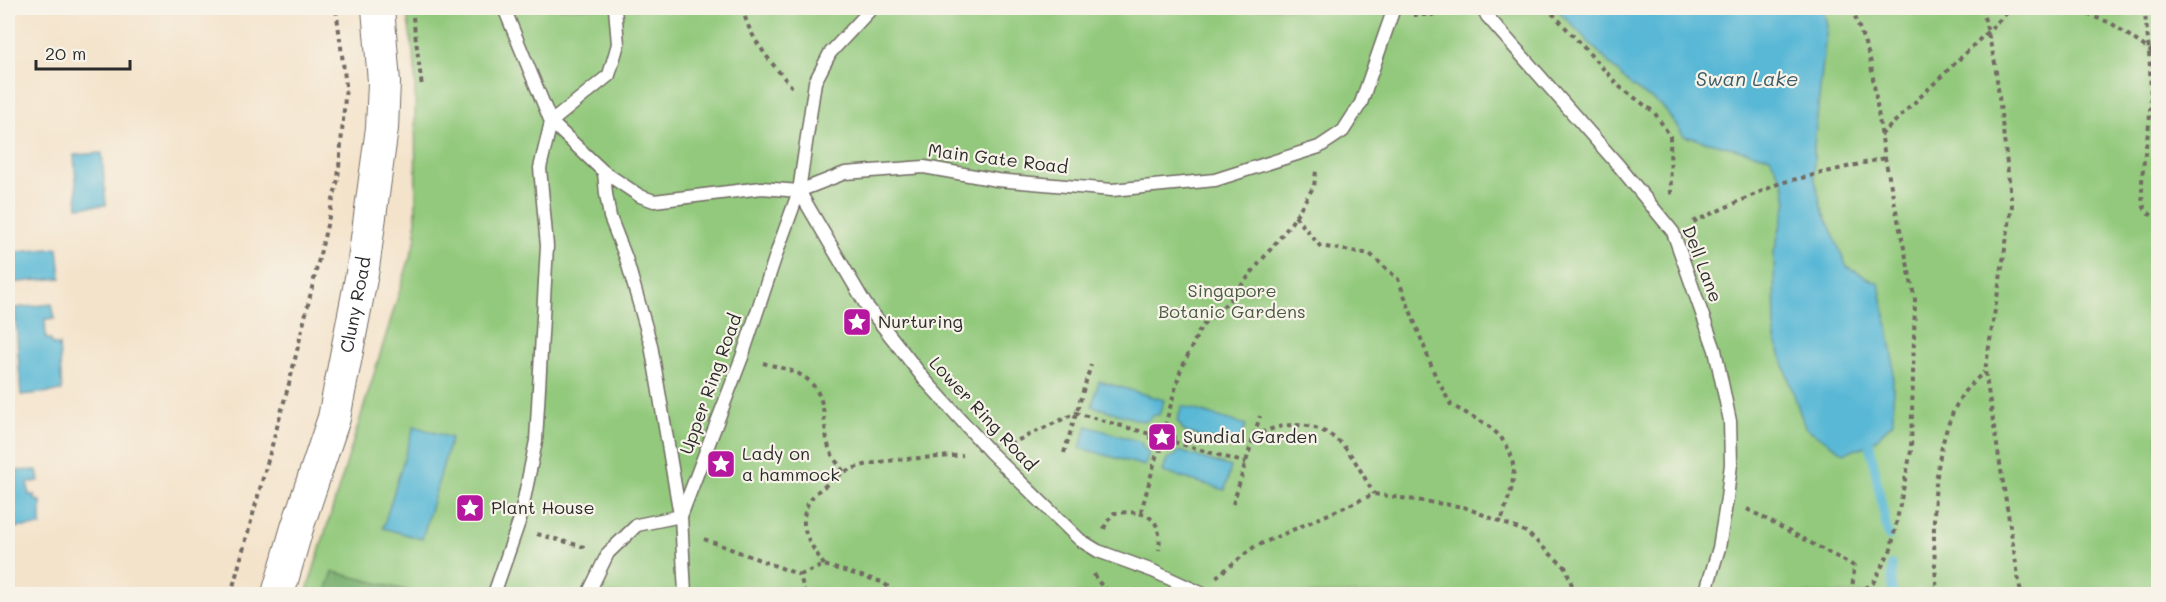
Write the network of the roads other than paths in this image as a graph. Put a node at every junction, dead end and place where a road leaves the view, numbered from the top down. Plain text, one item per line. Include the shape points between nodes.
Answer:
1 (378, 8) edge
2 (504, 8) edge
3 (615, 8) edge
4 (872, 8) edge
5 (1394, 8) edge
6 (1483, 8) edge
7 (551, 122) junction
8 (604, 171) junction
9 (799, 190) junction
10 (681, 516) junction
11 (1201, 593) edge
12 (278, 594) edge
13 (494, 594) edge
14 (588, 594) edge
15 (686, 594) edge
16 (1705, 594) edge

1 - 12 street, Cluny Road via 384,82 382,128 363,268 334,418
2 - 7 lane, Main Gate Road
3 - 7 lane via 618,44 609,75
4 - 9 lane, Upper Ring Road via 830,53 815,82
5 - 9 lane, Main Gate Road via 1361,103 1343,132 1319,147 1215,180 1112,190 997,180 924,167 844,173
6 - 16 lane, Dell Lane via 1672,232 1715,350 1730,421 1727,498 1719,548
7 - 8 lane, Main Gate Road
7 - 13 lane via 540,168 548,246 536,441 516,529
8 - 9 lane, Main Gate Road via 654,201 762,188
8 - 10 lane via 610,217 651,345
9 - 10 lane, Upper Ring Road via 742,357
9 - 11 lane, Lower Ring Road via 866,305 925,380 991,453 1080,540
10 - 14 lane via 637,525 608,553
10 - 15 lane, Upper Ring Road

